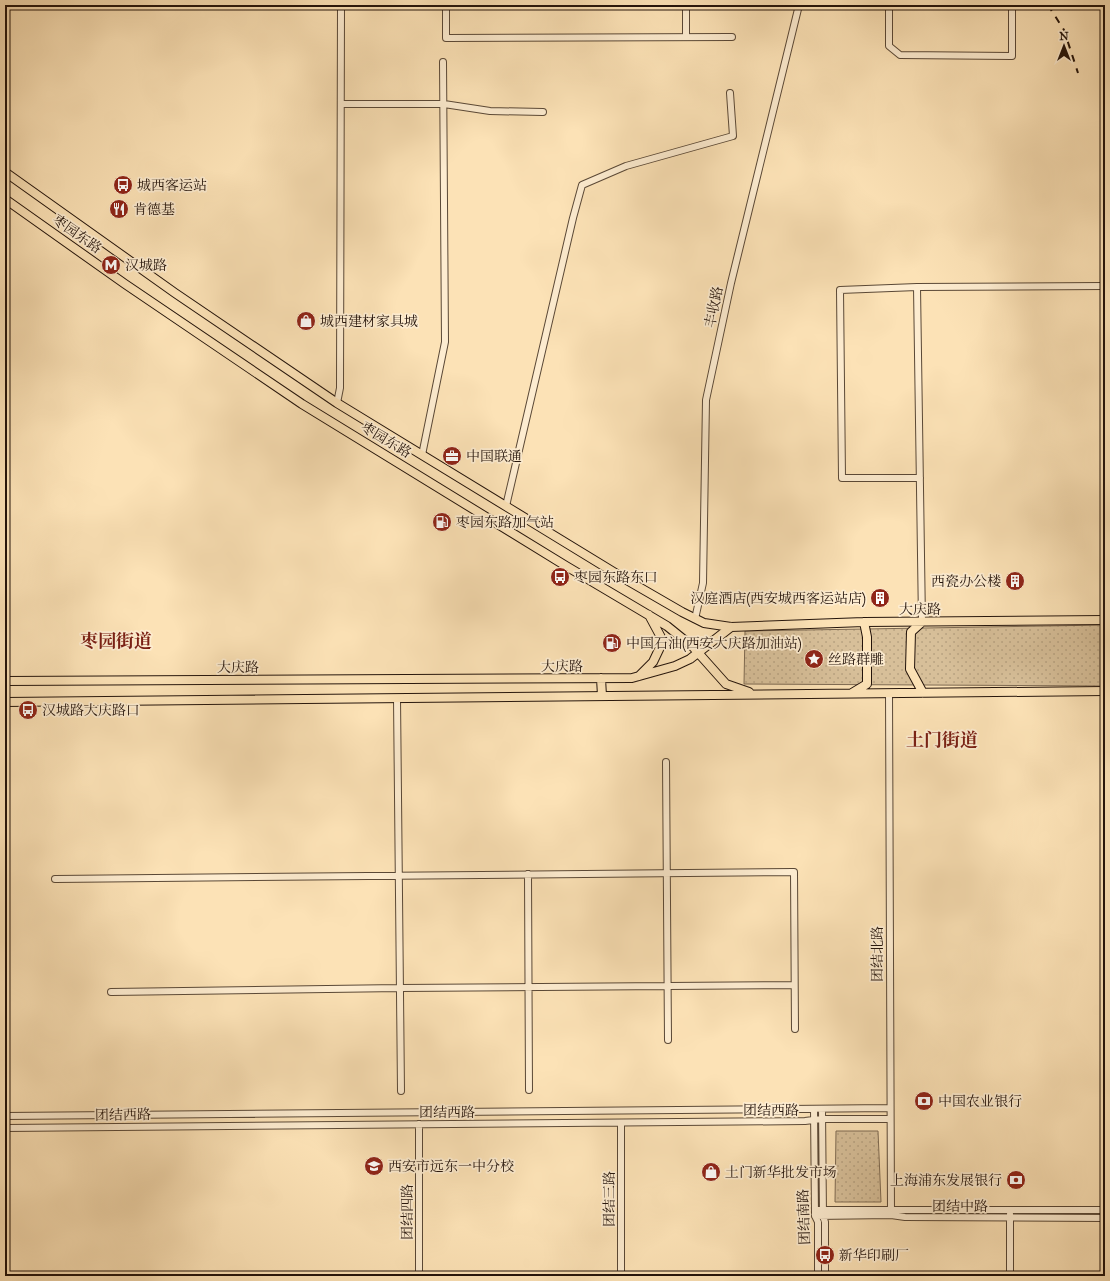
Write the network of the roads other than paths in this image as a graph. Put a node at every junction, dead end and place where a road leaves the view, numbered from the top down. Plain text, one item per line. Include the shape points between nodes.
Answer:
1 (341, 5) edge
2 (446, 5) edge
3 (686, 5) edge
4 (799, 5) edge
5 (889, 5) edge
6 (1012, 5) edge
7 (732, 36) dead end
8 (686, 37) junction
9 (443, 62) dead end
10 (730, 93) dead end
11 (341, 104) junction
12 (444, 104) junction
13 (543, 112) dead end
14 (5, 172) edge
15 (5, 199) edge
16 (1105, 286) edge
17 (917, 287) junction
18 (337, 403) junction
19 (422, 455) junction
20 (920, 478) junction
21 (506, 506) junction
22 (649, 614) junction
23 (695, 619) junction
24 (1105, 620) edge
25 (864, 622) junction
26 (922, 622) junction
27 (731, 627) junction
28 (699, 653) junction
29 (638, 677) junction
30 (601, 678) junction
31 (5, 681) edge
32 (1105, 691) edge
33 (852, 693) junction
34 (889, 693) junction
35 (922, 693) junction
36 (755, 694) junction
37 (602, 696) junction
38 (397, 698) junction
39 (5, 702) edge
40 (666, 762) dead end
41 (667, 873) junction
42 (528, 874) junction
43 (399, 875) junction
44 (55, 878) dead end
45 (794, 985) junction
46 (668, 986) junction
47 (400, 988) junction
48 (528, 988) junction
49 (111, 992) dead end
50 (795, 1029) dead end
51 (668, 1040) dead end
52 (529, 1090) dead end
53 (401, 1091) dead end
54 (890, 1108) junction
55 (814, 1109) junction
56 (822, 1109) junction
57 (5, 1116) edge
58 (822, 1119) junction
59 (890, 1119) junction
60 (814, 1121) junction
61 (621, 1122) junction
62 (419, 1124) junction
63 (5, 1128) edge
64 (1010, 1210) junction
65 (1105, 1210) edge
66 (815, 1213) junction
67 (823, 1213) junction
68 (891, 1213) junction
69 (1010, 1218) junction
70 (1105, 1218) edge
71 (419, 1276) edge
72 (621, 1276) edge
73 (818, 1276) edge
74 (826, 1276) edge
75 (1010, 1276) edge

1 - 11 street
2 - 8 street via 446,38
3 - 8 street
4 - 23 street, 丰收路 via 731,283 706,400 704,583
5 - 6 street via 889,46 900,55 1012,56
7 - 8 street
9 - 12 street
10 - 21 street via 732,136 626,166 582,185 572,218
11 - 12 street
11 - 18 street via 340,388
12 - 13 street via 490,111
12 - 19 street via 445,342
14 - 18 main road, 枣园东路
15 - 22 main road, 枣园东路 via 302,404
16 - 17 street
17 - 20 street
17 - 20 street via 840,290 842,478
18 - 19 main road, 枣园东路
19 - 21 main road, 枣园东路
20 - 26 street
21 - 23 main road, 枣园东路
22 - 28 main road, 枣园东路
22 - 29 main road via 663,641 653,662
23 - 27 main road, 枣园东路
24 - 26 main road, 大庆路
25 - 26 main road, 大庆路
25 - 27 main road, 大庆路
25 - 33 main road via 868,637 867,684
26 - 35 main road via 910,632 910,670
27 - 28 main road, 大庆路
28 - 29 main road, 大庆路 via 675,666
28 - 36 main road, 枣园东路 via 726,684
29 - 30 main road, 大庆路
30 - 31 main road, 大庆路
30 - 37 main road
32 - 35 main road
33 - 34 main road
33 - 36 main road
34 - 35 main road
34 - 54 street, 团结北路
36 - 37 main road
37 - 38 main road
38 - 39 main road
38 - 43 street
40 - 41 street
41 - 42 street
41 - 45 street via 794,872
41 - 46 street
42 - 43 street
42 - 48 street
43 - 44 street
43 - 47 street
45 - 46 street
45 - 50 street
46 - 48 street
46 - 51 street
47 - 48 street
47 - 49 street
47 - 53 street
48 - 52 street
54 - 56 street, 团结西路
54 - 59 street, 团结北路
55 - 56 street, 团结西路
55 - 57 street, 团结西路
55 - 60 street, 团结南路
56 - 58 street, 团结南路
58 - 59 street, 团结西路
58 - 60 street, 团结西路
58 - 67 street, 团结南路
59 - 68 street, 团结北路
60 - 61 street, 团结西路
60 - 66 street, 团结南路
61 - 62 street, 团结西路
61 - 72 street, 团结三路
62 - 63 street, 团结西路
62 - 71 street, 团结四路
64 - 65 street, 团结中路
64 - 68 street, 团结中路
64 - 69 street
66 - 67 street, 团结中路
66 - 73 street, 团结南路 via 818,1222
67 - 68 street, 团结中路
67 - 74 street, 团结南路
68 - 69 street, 团结中路 via 905,1218
69 - 70 street, 团结中路
69 - 75 street

